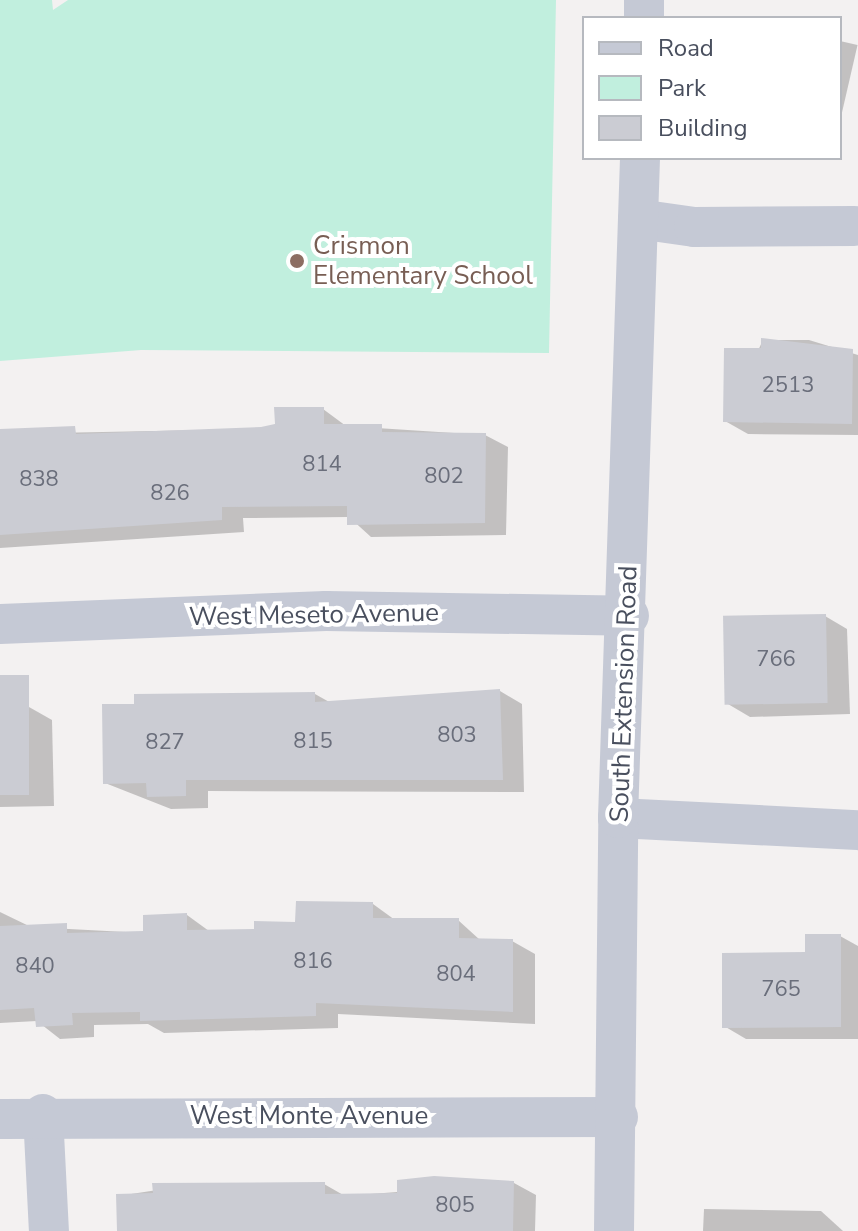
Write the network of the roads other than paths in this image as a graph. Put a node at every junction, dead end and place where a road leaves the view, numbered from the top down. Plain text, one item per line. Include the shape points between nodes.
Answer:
1 (640, 160) edge
2 (638, 219) junction
3 (854, 226) dead end
4 (629, 616) junction
5 (0, 624) edge
6 (618, 818) junction
7 (858, 830) edge
8 (43, 1114) junction
9 (618, 1117) junction
10 (0, 1119) edge
11 (49, 1231) edge
12 (614, 1231) edge

1 - 2 street, South Extension Road
2 - 3 street via 694,227
2 - 4 street, South Extension Road
4 - 5 street, West Meseto Avenue via 326,611
4 - 6 street, South Extension Road
6 - 7 street
6 - 9 street, South Extension Road
8 - 9 street, West Monte Avenue
8 - 10 street, West Monte Avenue
8 - 11 street
9 - 12 street, South Extension Road

